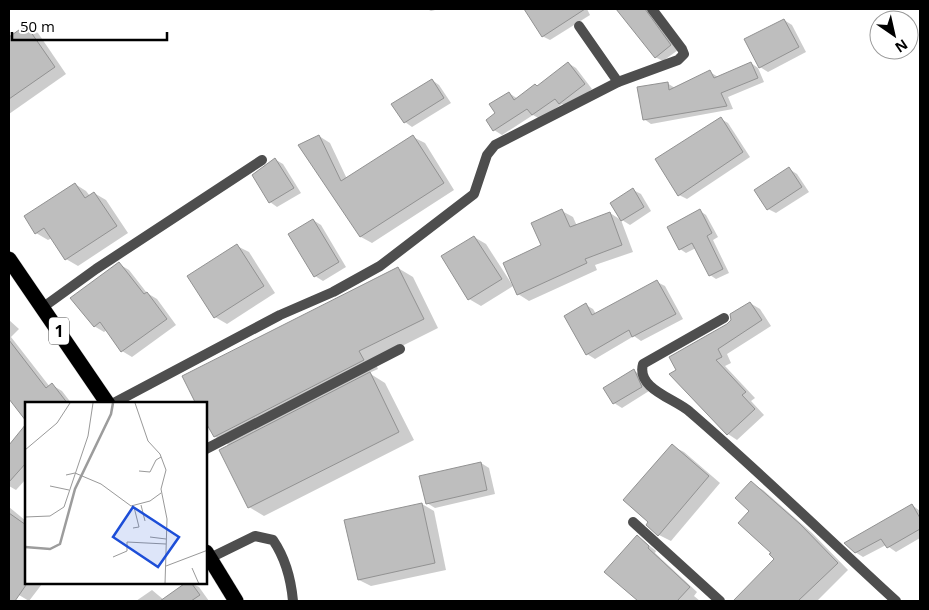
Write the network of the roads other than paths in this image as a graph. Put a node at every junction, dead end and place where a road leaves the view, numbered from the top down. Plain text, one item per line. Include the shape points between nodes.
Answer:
1 (652, 9) edge
2 (580, 26) dead end
3 (618, 82) junction
4 (262, 160) dead end
5 (9, 259) edge
6 (42, 308) junction
7 (724, 318) dead end
8 (400, 349) dead end
9 (107, 402) edge
10 (116, 402) edge
11 (208, 448) edge
12 (633, 522) dead end
13 (208, 555) edge
14 (236, 601) edge
15 (293, 601) edge
16 (720, 601) edge
17 (896, 601) edge

1 - 3 street via 684,54 678,60
2 - 3 street
3 - 10 street via 495,145 487,155 474,194 380,266
4 - 6 street
5 - 6 highway, 1
6 - 9 highway, 1
7 - 17 street via 643,364 641,371 645,382 688,410
8 - 11 street
12 - 16 street
13 - 14 highway
13 - 15 street via 255,536 273,540 281,552 291,582

